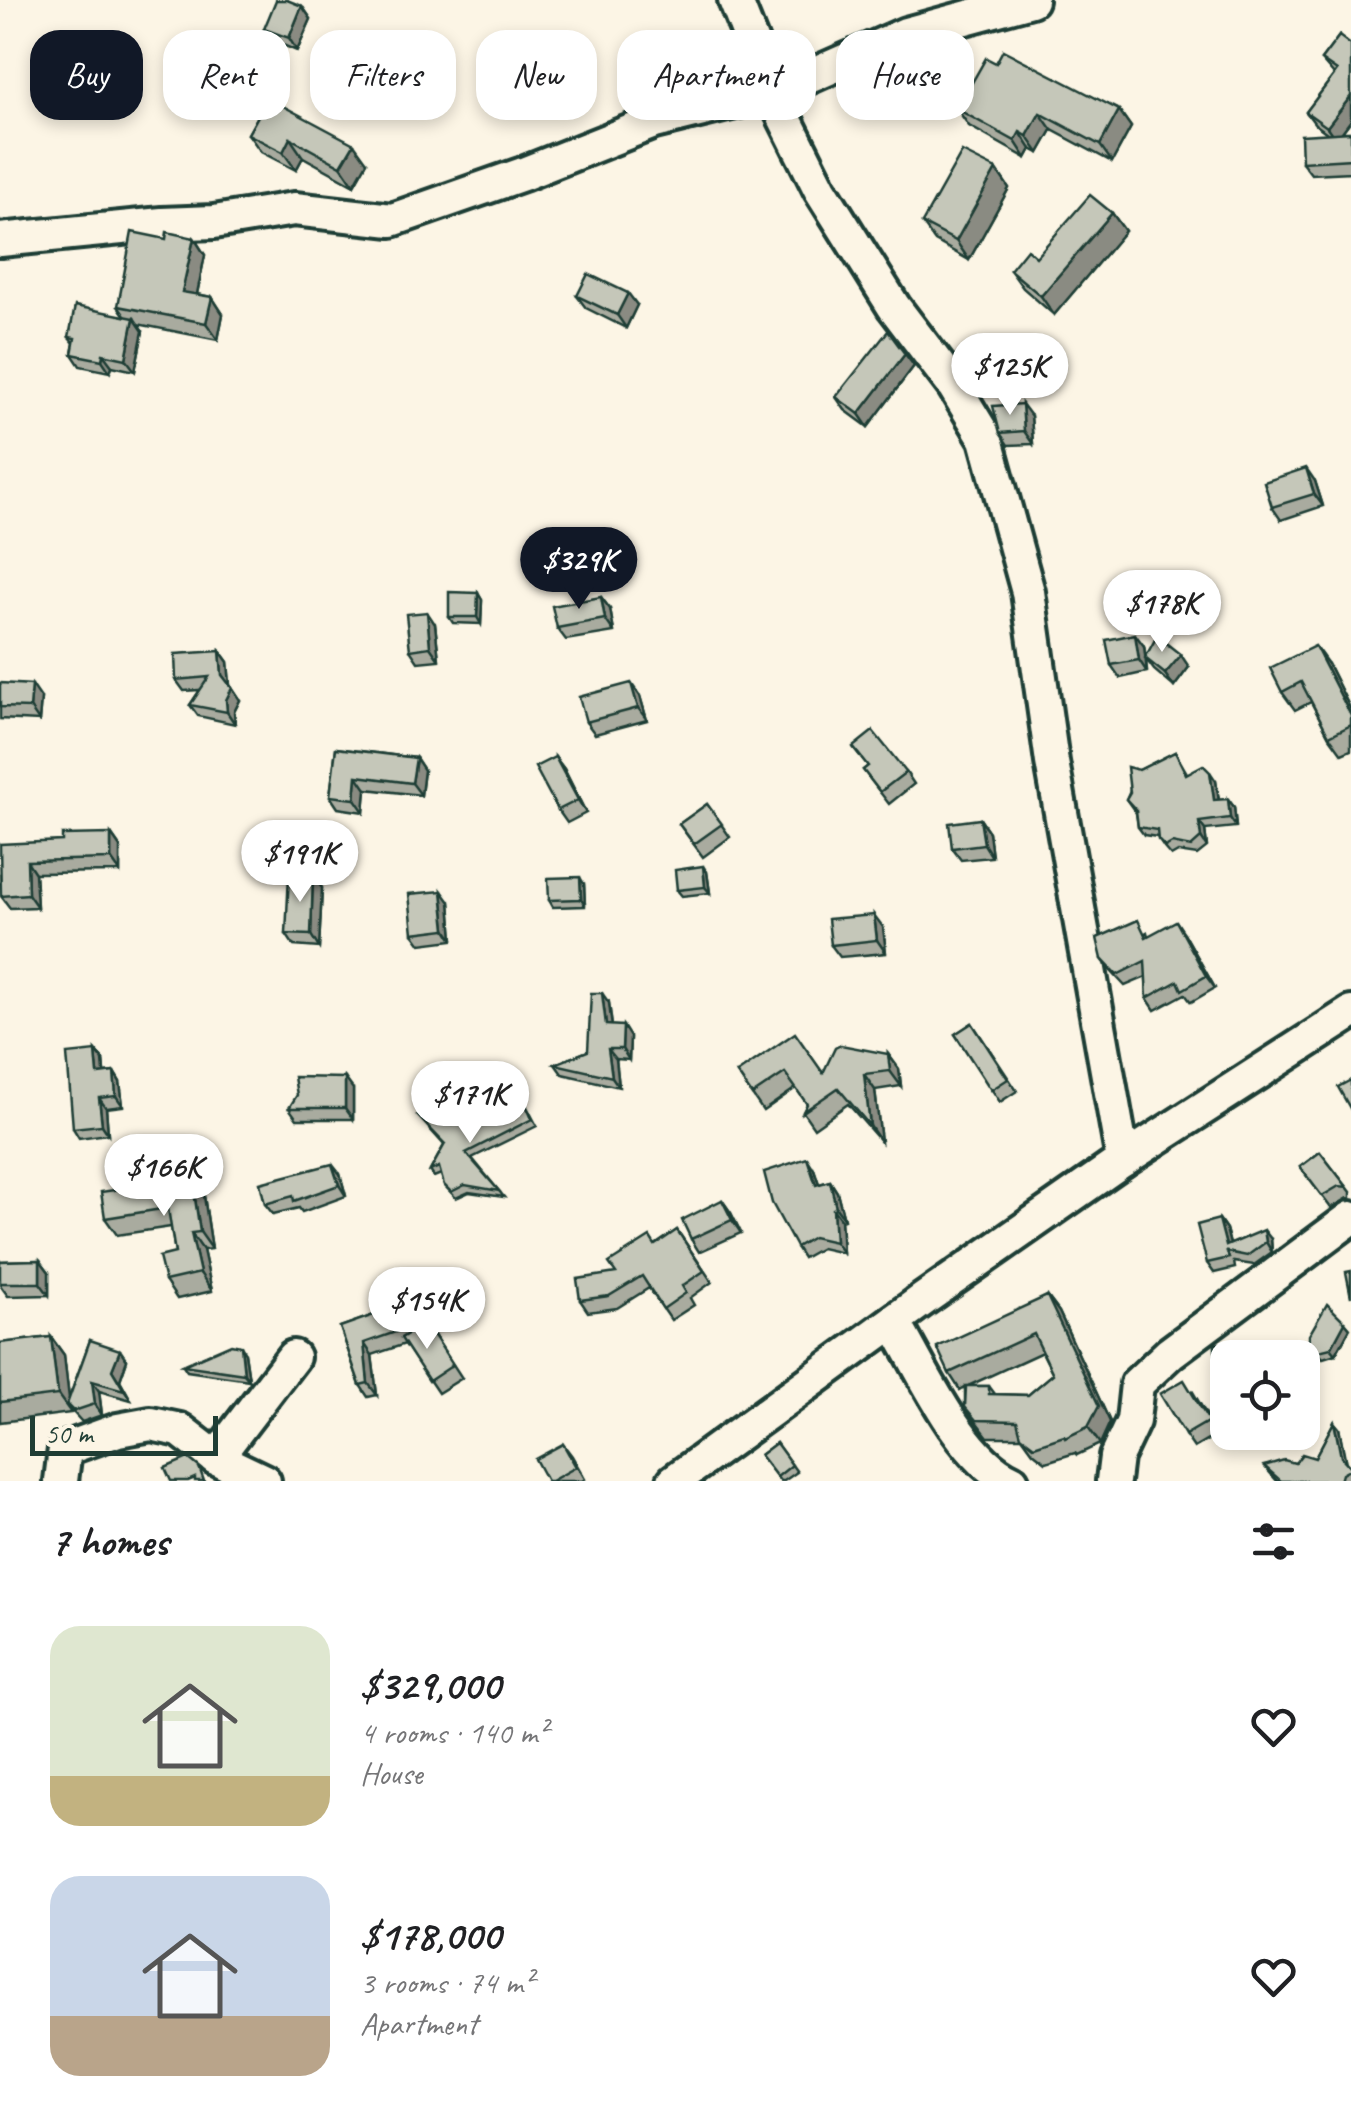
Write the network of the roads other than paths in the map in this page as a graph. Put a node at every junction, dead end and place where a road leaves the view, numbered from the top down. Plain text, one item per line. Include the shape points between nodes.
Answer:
1 (735, 0) edge
2 (1031, 0) edge
3 (747, 30) edge
4 (816, 74) edge
5 (662, 120) edge
6 (786, 120) edge
7 (0, 240) edge
8 (1351, 1013) edge
9 (1123, 1160) junction
10 (1351, 1218) edge
11 (894, 1324) junction
12 (293, 1357) dead end
13 (216, 1458) junction
14 (63, 1465) edge
15 (83, 1481) edge
16 (264, 1481) edge
17 (674, 1481) edge
18 (1012, 1481) edge
19 (1112, 1481) edge

1 - 3 street
2 - 4 street via 906,34
5 - 7 street via 392,220 294,208 214,222
6 - 9 street via 894,307 986,439 1028,592
8 - 9 street
9 - 11 street
10 - 19 street via 1170,1352 1137,1384
11 - 17 street
11 - 18 street via 967,1444
12 - 13 street
13 - 14 street via 180,1430 150,1424 118,1430
13 - 16 street
14 - 15 street

